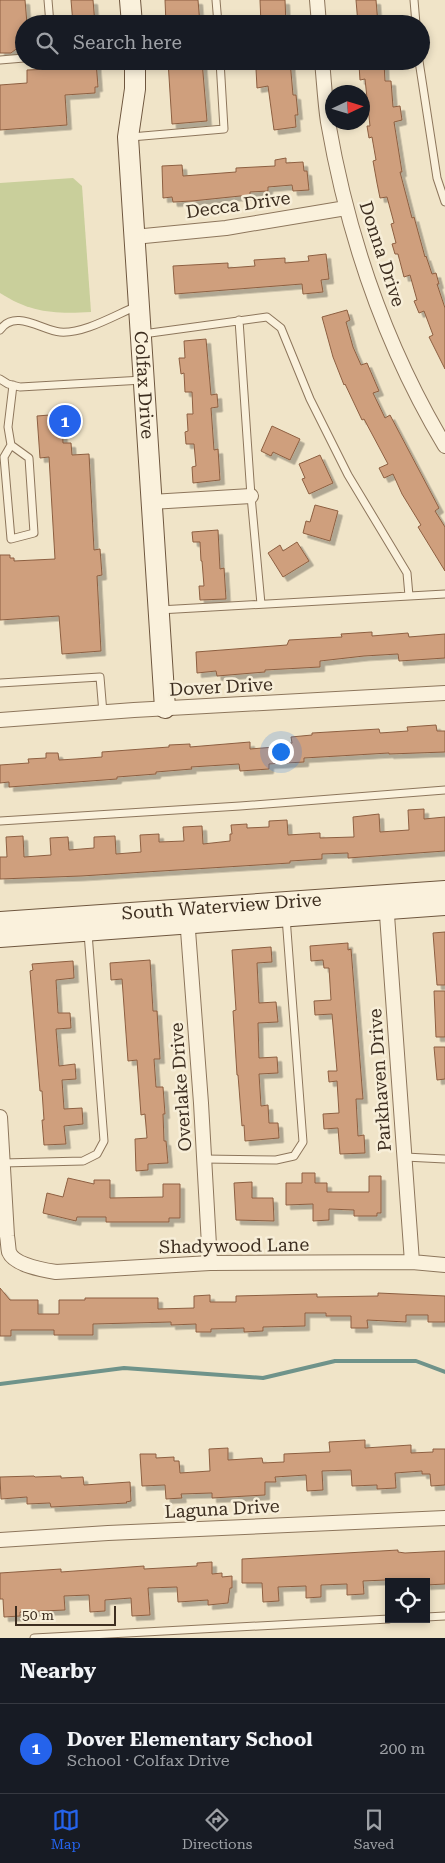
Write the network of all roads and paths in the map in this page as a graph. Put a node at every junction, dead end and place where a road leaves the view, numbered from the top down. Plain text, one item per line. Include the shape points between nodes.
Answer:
1 (48, 0) edge
2 (130, 0) edge
3 (216, 0) edge
4 (317, 0) edge
5 (414, 0) edge
6 (49, 15) edge
7 (131, 15) edge
8 (217, 15) edge
9 (318, 15) edge
10 (415, 15) edge
11 (15, 59) edge
12 (0, 60) edge
13 (135, 70) edge
14 (221, 70) edge
15 (323, 70) edge
16 (420, 70) edge
17 (128, 137) junction
18 (445, 202) edge
19 (346, 208) junction
20 (134, 237) junction
21 (138, 306) junction
22 (239, 320) junction
23 (1, 326) edge
24 (140, 335) junction
25 (0, 379) edge
26 (143, 380) junction
27 (13, 385) junction
28 (12, 445) junction
29 (445, 446) edge
30 (251, 496) junction
31 (151, 502) junction
32 (445, 594) edge
33 (409, 596) junction
34 (261, 604) junction
35 (159, 610) junction
36 (0, 682) edge
37 (445, 693) edge
38 (165, 708) junction
39 (103, 713) junction
40 (0, 720) edge
41 (445, 790) edge
42 (0, 821) edge
43 (445, 891) edge
44 (386, 902) junction
45 (445, 906) edge
46 (187, 916) junction
47 (286, 917) junction
48 (0, 922) edge
49 (88, 930) junction
50 (0, 937) edge
51 (0, 1117) edge
52 (405, 1158) junction
53 (204, 1159) junction
54 (445, 1159) edge
55 (3, 1163) junction
56 (412, 1262) junction
57 (210, 1263) junction
58 (445, 1264) edge
59 (445, 1518) edge
60 (0, 1540) edge
61 (445, 1616) edge
62 (430, 1617) edge
63 (385, 1619) edge
64 (34, 1638) edge

1 - 6 lane
2 - 7 street
3 - 8 lane
4 - 9 street
5 - 10 lane
11 - 12 lane
13 - 17 street, Colfax Drive
14 - 17 lane via 224,129
15 - 19 street, Donna Drive via 328,121
16 - 18 lane via 437,178
17 - 20 street, Colfax Drive
19 - 20 street, Decca Drive via 226,228
19 - 29 street, Donna Drive via 364,270 395,352
20 - 21 street, Colfax Drive
21 - 23 lane via 72,332 20,321
21 - 24 street, Colfax Drive
22 - 24 lane
22 - 30 lane
22 - 33 lane via 267,317 281,328 344,467 407,573
24 - 26 street, Colfax Drive
25 - 27 lane
26 - 27 lane
26 - 31 street, Colfax Drive
27 - 28 lane via 8,427
28 - 28 lane via 4,457 11,539 34,533 29,458
30 - 31 street
30 - 34 lane
31 - 35 street, Colfax Drive
32 - 33 lane
33 - 34 lane
34 - 35 lane
35 - 38 street, Colfax Drive
36 - 39 lane via 100,677
37 - 38 street, Dover Drive
38 - 39 street, Dover Drive
39 - 40 street, Dover Drive
41 - 42 lane
43 - 44 street, South Waterview Drive
44 - 45 street, South Waterview Drive
44 - 46 street, South Waterview Drive
44 - 47 street, South Waterview Drive
44 - 52 street, Parkhaven Drive
46 - 47 street, South Waterview Drive
46 - 48 street, South Waterview Drive
46 - 49 street, South Waterview Drive
46 - 53 street, Overlake Drive
47 - 53 lane via 303,1142 294,1156 276,1160
49 - 50 street, South Waterview Drive
49 - 55 lane via 104,1141 97,1154 83,1161
51 - 55 street
52 - 54 lane
52 - 56 street, Parkhaven Drive
53 - 57 street, Overlake Drive
55 - 57 street, Shadywood Lane via 7,1236 10,1253 16,1260 40,1270 56,1272
56 - 57 street, Shadywood Lane
56 - 58 street, Shadywood Lane
59 - 60 street, Laguna Drive
61 - 62 lane
63 - 64 lane

